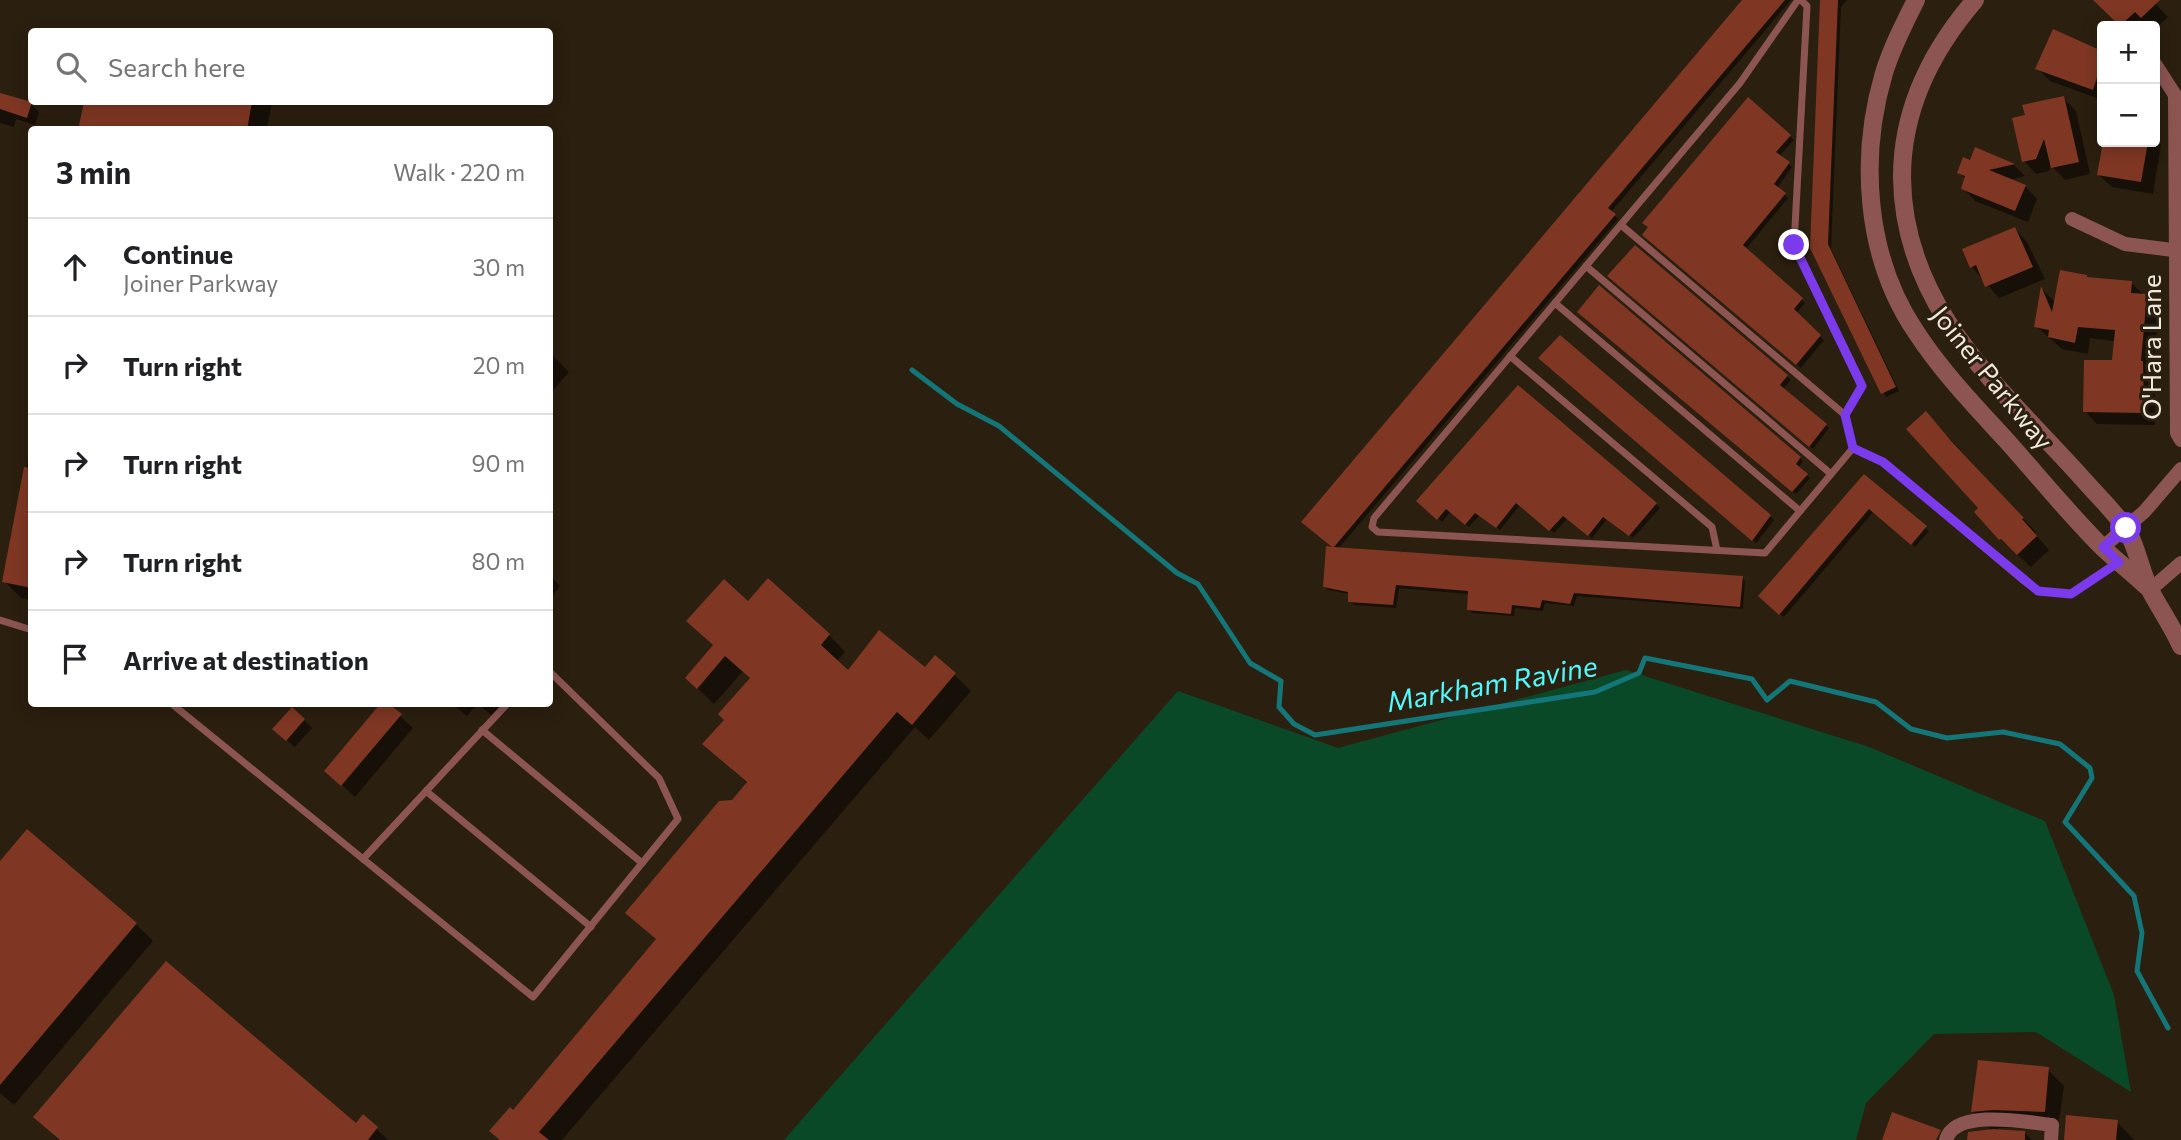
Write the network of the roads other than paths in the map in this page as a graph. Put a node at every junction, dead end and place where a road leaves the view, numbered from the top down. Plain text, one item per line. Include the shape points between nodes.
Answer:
1 (1800, 0) edge
2 (1916, 0) edge
3 (1975, 0) edge
4 (2160, 72) edge
5 (2072, 219) dead end
6 (1621, 225) junction
7 (2178, 251) edge
8 (1586, 266) junction
9 (1555, 303) junction
10 (1510, 356) junction
11 (1845, 415) junction
12 (2181, 440) edge
13 (1853, 448) junction
14 (2181, 469) edge
15 (1831, 474) junction
16 (1801, 511) junction
17 (2126, 528) junction
18 (2103, 547) junction
19 (1717, 550) junction
20 (2119, 562) junction
21 (2181, 563) edge
22 (2150, 590) junction
23 (0, 620) edge
24 (28, 629) edge
25 (2181, 646) edge
26 (553, 675) edge
27 (176, 707) edge
28 (504, 707) edge
29 (482, 730) junction
30 (426, 791) junction
31 (363, 859) junction
32 (642, 863) junction
33 (590, 927) junction
34 (1946, 1140) edge
35 (2051, 1140) edge

1 - 6 lane via 1740,83
1 - 11 lane via 1807,6 1794,245 1862,386
2 - 18 street, Joiner Parkway via 1885,72 1870,156 1870,195 1892,287 1914,331 1948,376
3 - 17 street, Joiner Parkway via 1952,26 1919,84 1902,158 1909,239 1920,275 1941,315 1973,358
4 - 7 street, O'Hara Lane via 2175,95
5 - 7 street via 2125,244
6 - 8 lane
6 - 11 lane
7 - 12 street, O'Hara Lane via 2177,433
8 - 9 lane
8 - 15 lane
9 - 10 lane
9 - 16 lane
10 - 19 lane via 1712,527
10 - 19 lane via 1371,527 1378,532
11 - 13 lane
13 - 15 lane
13 - 20 lane via 1883,462 2038,591 2071,594
14 - 17 street
15 - 16 lane
16 - 19 lane via 1765,553
17 - 18 street
17 - 22 street, Joiner Parkway
18 - 20 street, Joiner Parkway
20 - 22 street, Joiner Parkway
21 - 22 street
22 - 25 street, Joiner Parkway
23 - 24 lane
26 - 32 lane via 659,778 678,819
27 - 31 lane
28 - 29 lane
29 - 30 lane
29 - 32 lane
30 - 31 lane
30 - 33 lane
31 - 33 lane via 533,998
32 - 33 lane
34 - 35 street via 1948,1132 1960,1124 1978,1119 2052,1125

